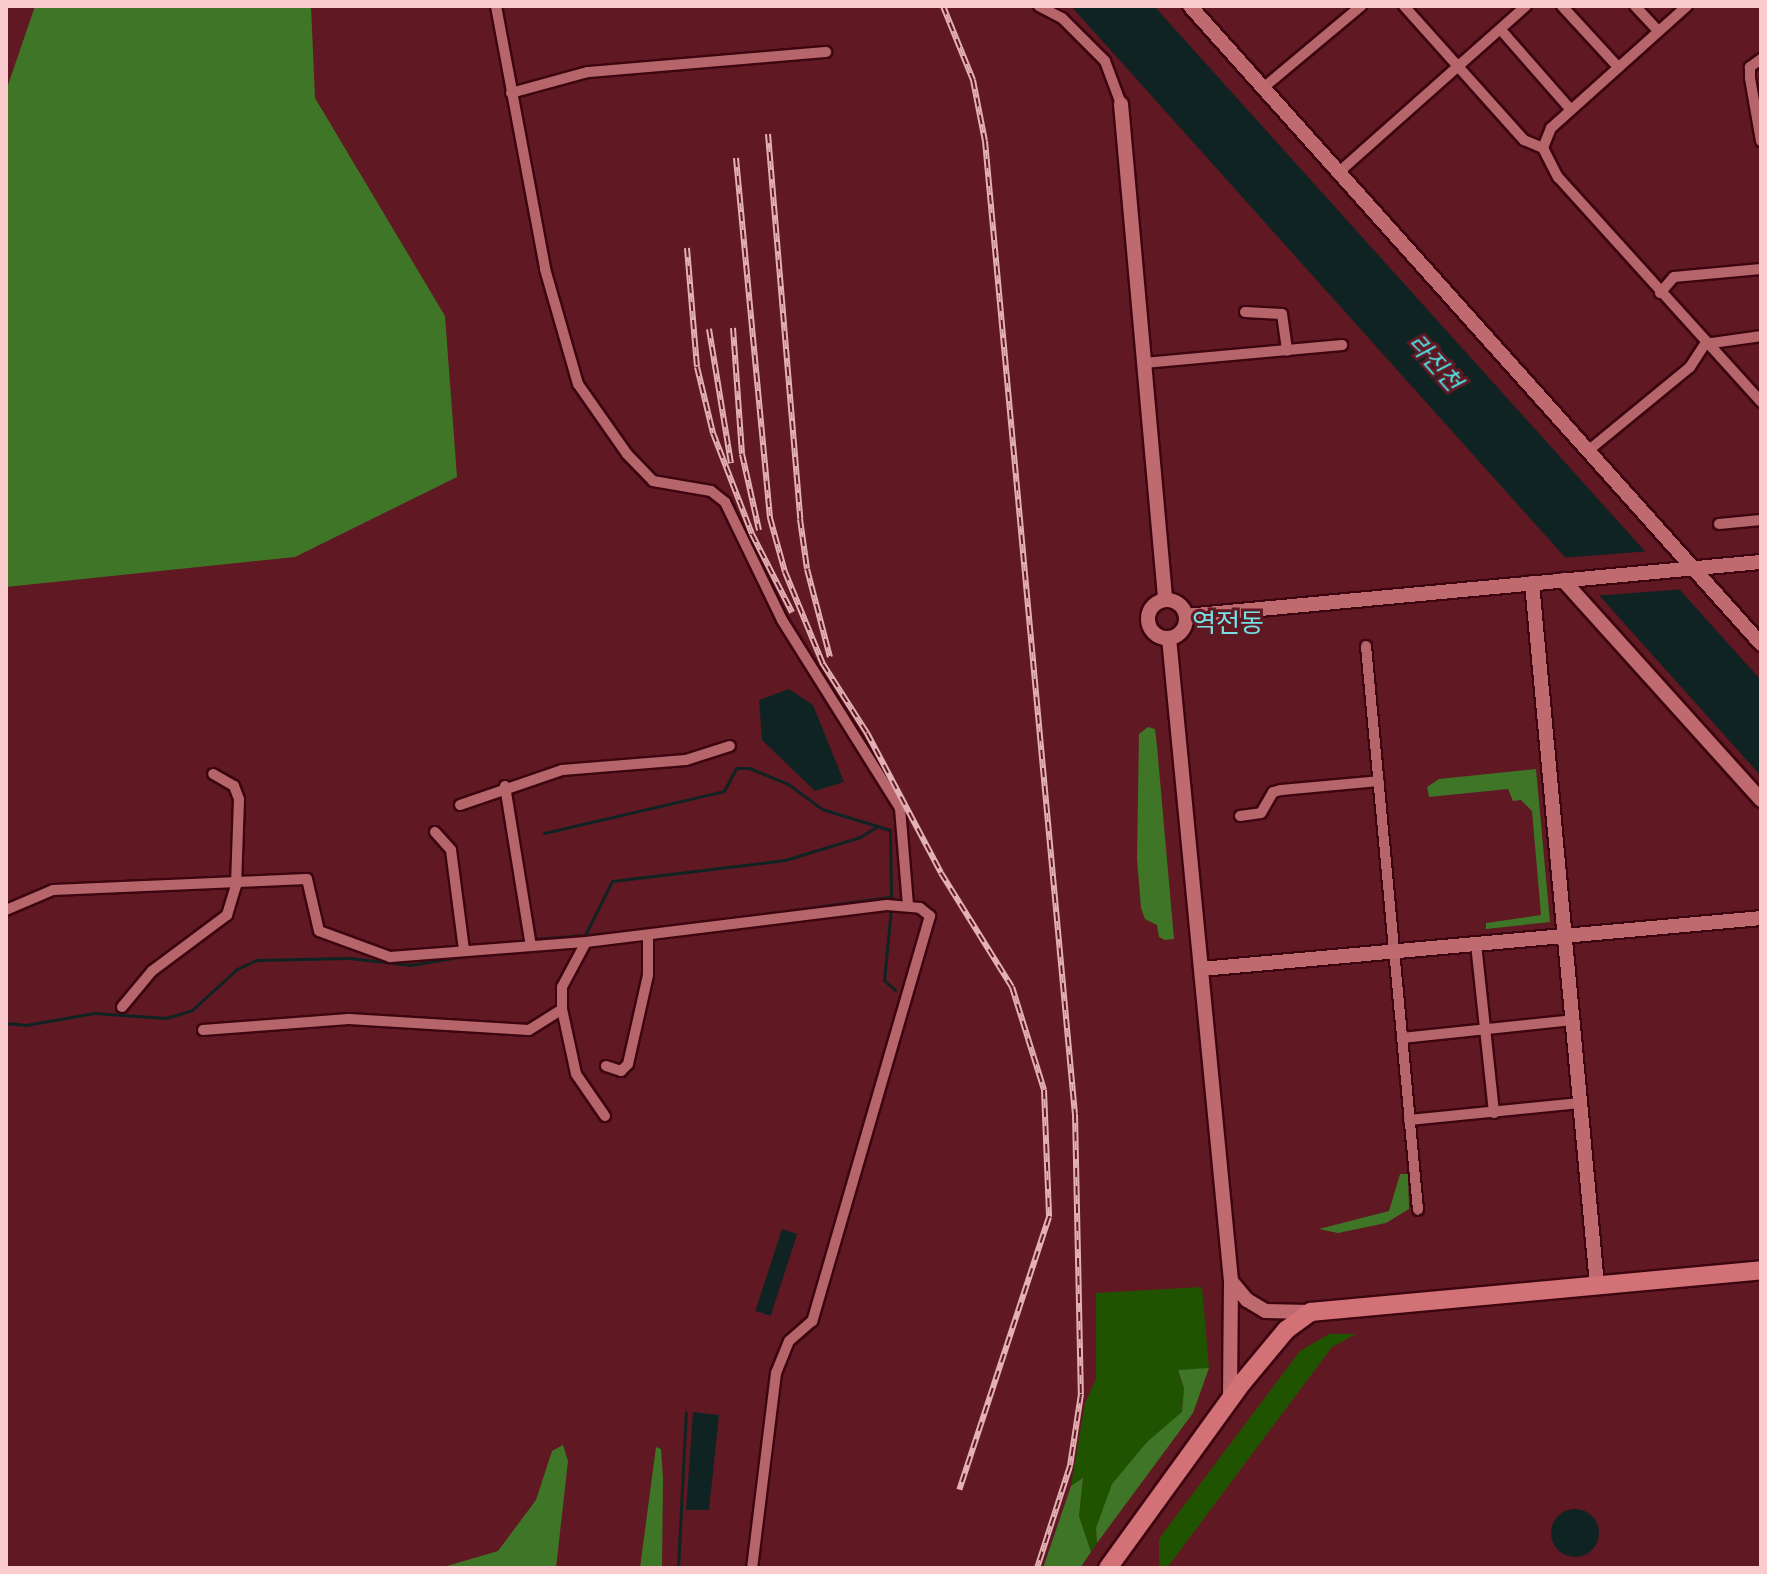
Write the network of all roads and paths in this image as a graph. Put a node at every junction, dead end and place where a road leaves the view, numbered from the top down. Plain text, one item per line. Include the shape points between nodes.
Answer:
1 (496, 6) edge
2 (1039, 6) edge
3 (1190, 6) edge
4 (1361, 6) edge
5 (1404, 6) edge
6 (1526, 6) edge
7 (1562, 6) edge
8 (1635, 6) edge
9 (1687, 6) edge
10 (1501, 30) junction
11 (1658, 31) junction
12 (826, 52) dead end
13 (1761, 59) edge
14 (1618, 67) junction
15 (1458, 68) junction
16 (1263, 88) junction
17 (511, 93) junction
18 (1121, 104) joint
19 (1571, 110) junction
20 (1761, 141) edge
21 (1543, 148) junction
22 (1339, 172) junction
23 (1761, 269) edge
24 (1660, 293) junction
25 (1245, 312) dead end
26 (1761, 336) edge
27 (1705, 344) junction
28 (1342, 345) dead end
29 (1287, 351) junction
30 (1144, 363) junction
31 (1761, 402) edge
32 (1589, 450) junction
33 (1761, 520) edge
34 (1719, 524) dead end
35 (1761, 562) edge
36 (1694, 567) junction
37 (1570, 579) junction
38 (1532, 583) junction
39 (1165, 600) junction
40 (1186, 616) junction
41 (1169, 638) junction
42 (1761, 644) edge
43 (1366, 646) dead end
44 (730, 746) dead end
45 (213, 774) dead end
46 (1379, 781) junction
47 (505, 786) junction
48 (1761, 800) edge
49 (460, 805) dead end
50 (1240, 816) dead end
51 (435, 832) dead end
52 (236, 885) junction
53 (908, 906) junction
54 (6, 910) edge
55 (1761, 918) edge
56 (648, 935) junction
57 (1564, 936) junction
58 (586, 942) junction
59 (1476, 944) junction
60 (531, 946) junction
61 (475, 950) junction
62 (1394, 951) junction
63 (1201, 969) junction
64 (122, 1007) dead end
65 (562, 1009) junction
66 (1572, 1020) junction
67 (203, 1030) dead end
68 (1485, 1030) junction
69 (1402, 1038) junction
70 (606, 1066) dead end
71 (1580, 1103) junction
72 (1494, 1113) junction
73 (605, 1116) dead end
74 (1409, 1120) junction
75 (1418, 1210) dead end
76 (1761, 1270) edge
77 (1231, 1281) junction
78 (1597, 1285) junction
79 (1311, 1312) junction
80 (1229, 1404) junction
81 (752, 1568) edge
82 (1108, 1568) edge

1 - 17 street
2 - 18 street via 1062,18 1105,61
3 - 16 street
4 - 16 street
5 - 15 street
6 - 10 street
7 - 14 street
8 - 11 street
9 - 11 street
10 - 15 street
10 - 19 street
11 - 14 street
12 - 17 street via 588,72
13 - 20 street via 1750,67 1750,78
14 - 19 street
15 - 21 street via 1524,140
15 - 22 street
16 - 22 street
17 - 53 street via 545,269 578,384 627,454 653,481 711,491 725,502 782,620 900,808
18 - 30 street
19 - 21 street via 1546,133
21 - 24 street via 1558,177
22 - 32 street
23 - 24 street via 1674,277
24 - 27 street
25 - 29 street via 1282,314
26 - 27 street
27 - 31 street
27 - 32 street via 1690,367
28 - 29 street
29 - 30 street
30 - 39 street
32 - 36 street
33 - 34 street
35 - 36 street
36 - 37 street
36 - 42 street
37 - 38 street
37 - 48 street
38 - 40 street
38 - 57 street
39 - 40 street via 1179,604
39 - 41 street via 1152,607 1148,621 1155,634
40 - 41 street via 1182,631
41 - 63 street
43 - 46 street
44 - 47 street via 686,760 588,766
45 - 52 street via 234,786 239,799
46 - 50 street via 1273,792 1261,813
46 - 62 street
47 - 49 street
47 - 60 street
51 - 61 street via 451,850
52 - 54 street via 166,882 53,890
52 - 61 street via 307,879 319,931 376,954 405,957
52 - 64 street via 227,915 152,971
53 - 56 street
53 - 81 street via 930,916 929,930 812,1321 789,1341 776,1373
55 - 57 street
56 - 58 street
56 - 70 street via 648,975 628,1064 621,1071
57 - 59 street
57 - 66 street
58 - 60 street
58 - 65 street via 562,987
59 - 62 street
59 - 68 street
60 - 61 street
62 - 63 street
62 - 69 street
63 - 77 street
65 - 67 street via 514,1032 448,1021 349,1019
65 - 73 street via 576,1074
66 - 68 street
66 - 71 street
68 - 69 street
68 - 72 street
69 - 74 street
71 - 72 street
71 - 78 street
72 - 74 street
74 - 75 street
76 - 78 highway
77 - 79 street via 1265,1311
77 - 80 street
78 - 79 highway
79 - 80 highway via 1286,1330
80 - 82 highway

